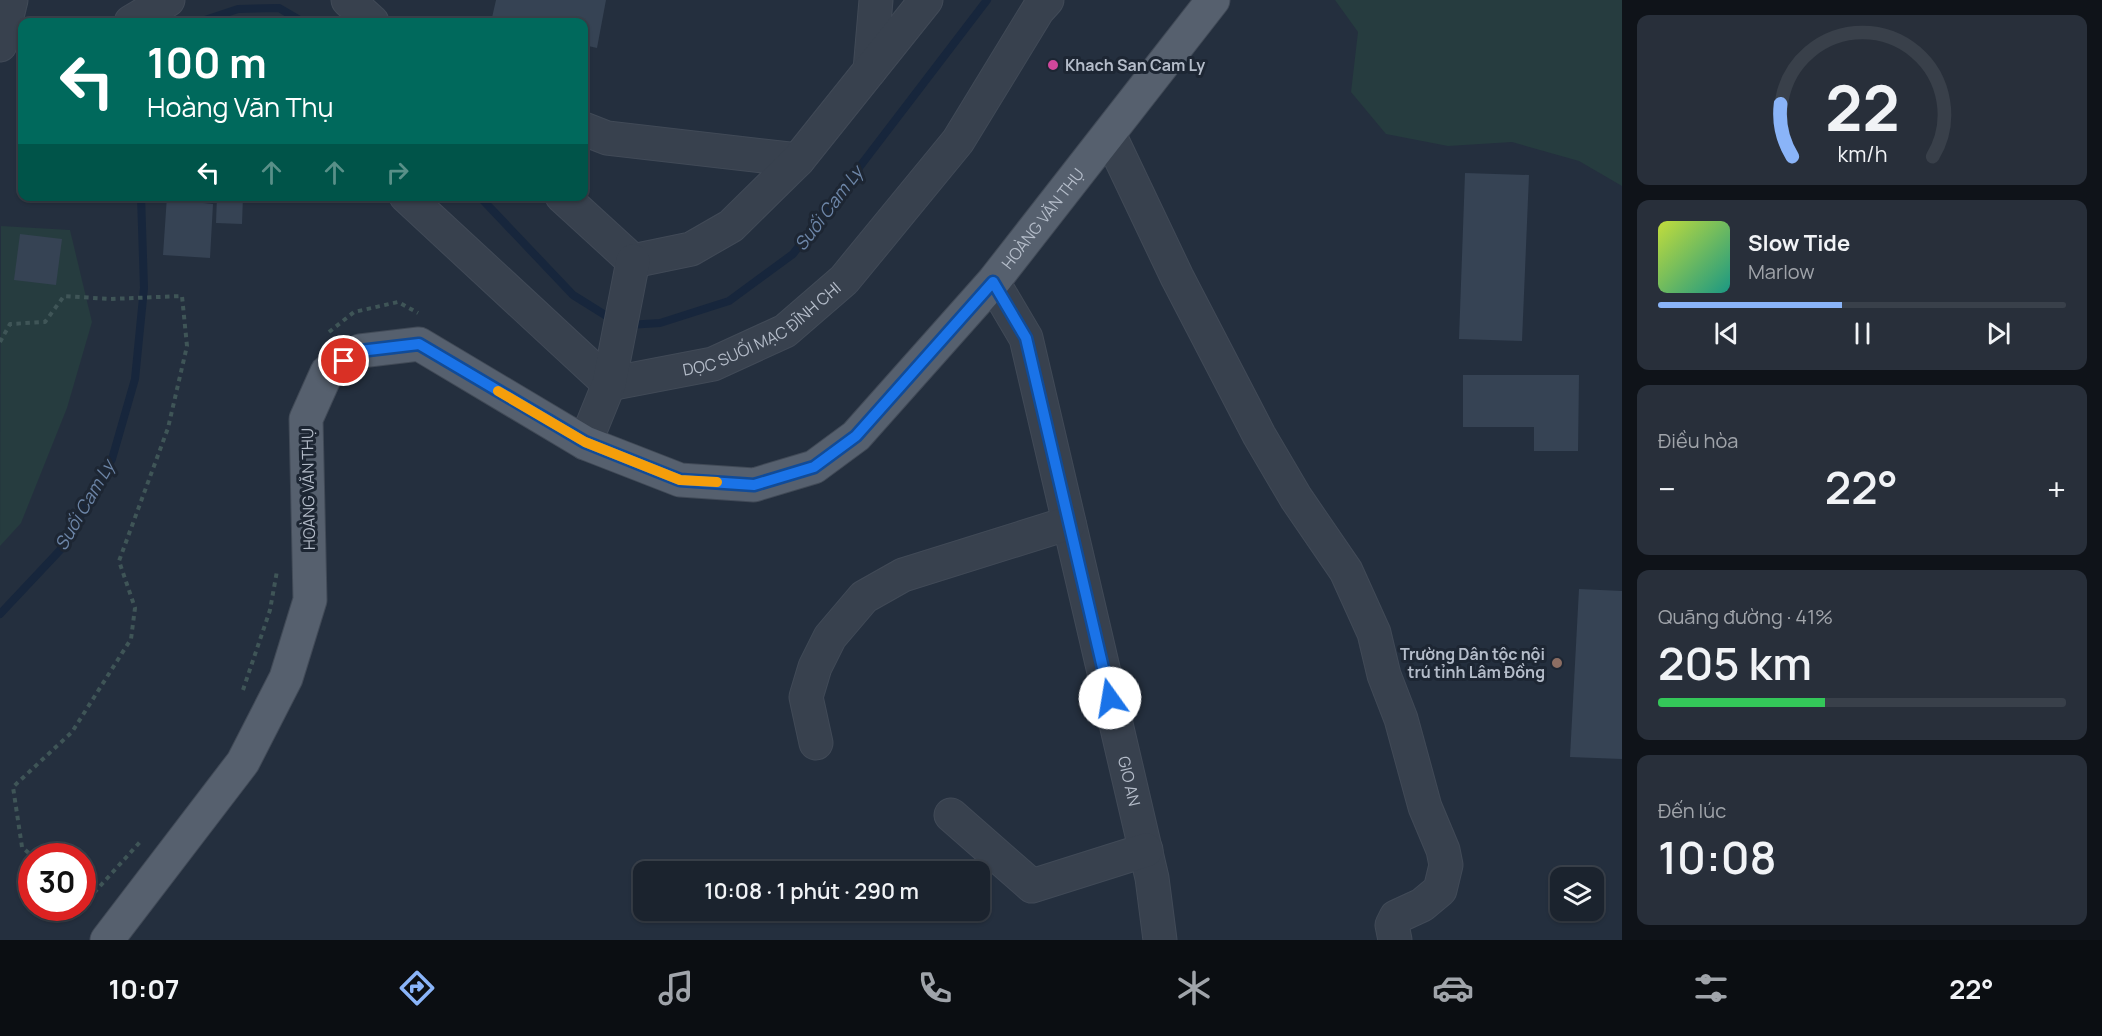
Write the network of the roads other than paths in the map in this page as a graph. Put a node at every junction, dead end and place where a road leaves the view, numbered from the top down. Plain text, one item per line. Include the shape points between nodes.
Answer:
1 (11, 0) edge
2 (168, 0) edge
3 (348, 0) edge
4 (876, 0) edge
5 (926, 0) edge
6 (1047, 0) edge
7 (1212, 0) edge
8 (138, 18) edge
9 (368, 18) edge
10 (0, 45) edge
11 (870, 70) junction
12 (588, 131) edge
13 (1109, 134) junction
14 (798, 160) junction
15 (411, 201) edge
16 (567, 201) edge
17 (633, 261) junction
18 (993, 282) junction
19 (609, 384) junction
20 (585, 442) junction
21 (1069, 523) junction
22 (816, 743) dead end
23 (951, 814) dead end
24 (1146, 850) junction
25 (107, 940) edge
26 (1160, 940) edge
27 (1395, 940) edge

1 - 10 street
2 - 8 street
3 - 9 street
4 - 11 street
5 - 11 street
6 - 19 street, DỌC SUỐI MẠC ĐĨNH CHI via 958,141 844,280 785,331 713,364
7 - 13 main road, HOÀNG VĂN THỤ
11 - 14 street
12 - 14 street via 607,138
13 - 18 main road, HOÀNG VĂN THỤ
13 - 27 street via 1259,435 1346,571 1374,633 1446,865 1440,890 1422,905 1396,917 1392,925
14 - 17 street via 731,226 692,249
15 - 19 street
16 - 17 street
17 - 19 street
18 - 20 main road, HOÀNG VĂN THỤ via 856,436 814,467 754,485 680,480
18 - 21 street, GIO AN via 1026,338
19 - 20 street
20 - 25 main road, HOÀNG VĂN THỤ via 419,344 360,351 327,372 306,419 310,600 286,678 243,762
21 - 22 street via 903,575 864,597 830,637 815,667 806,697
21 - 24 street, GIO AN
23 - 24 street via 1032,886
24 - 26 street, GIO AN

